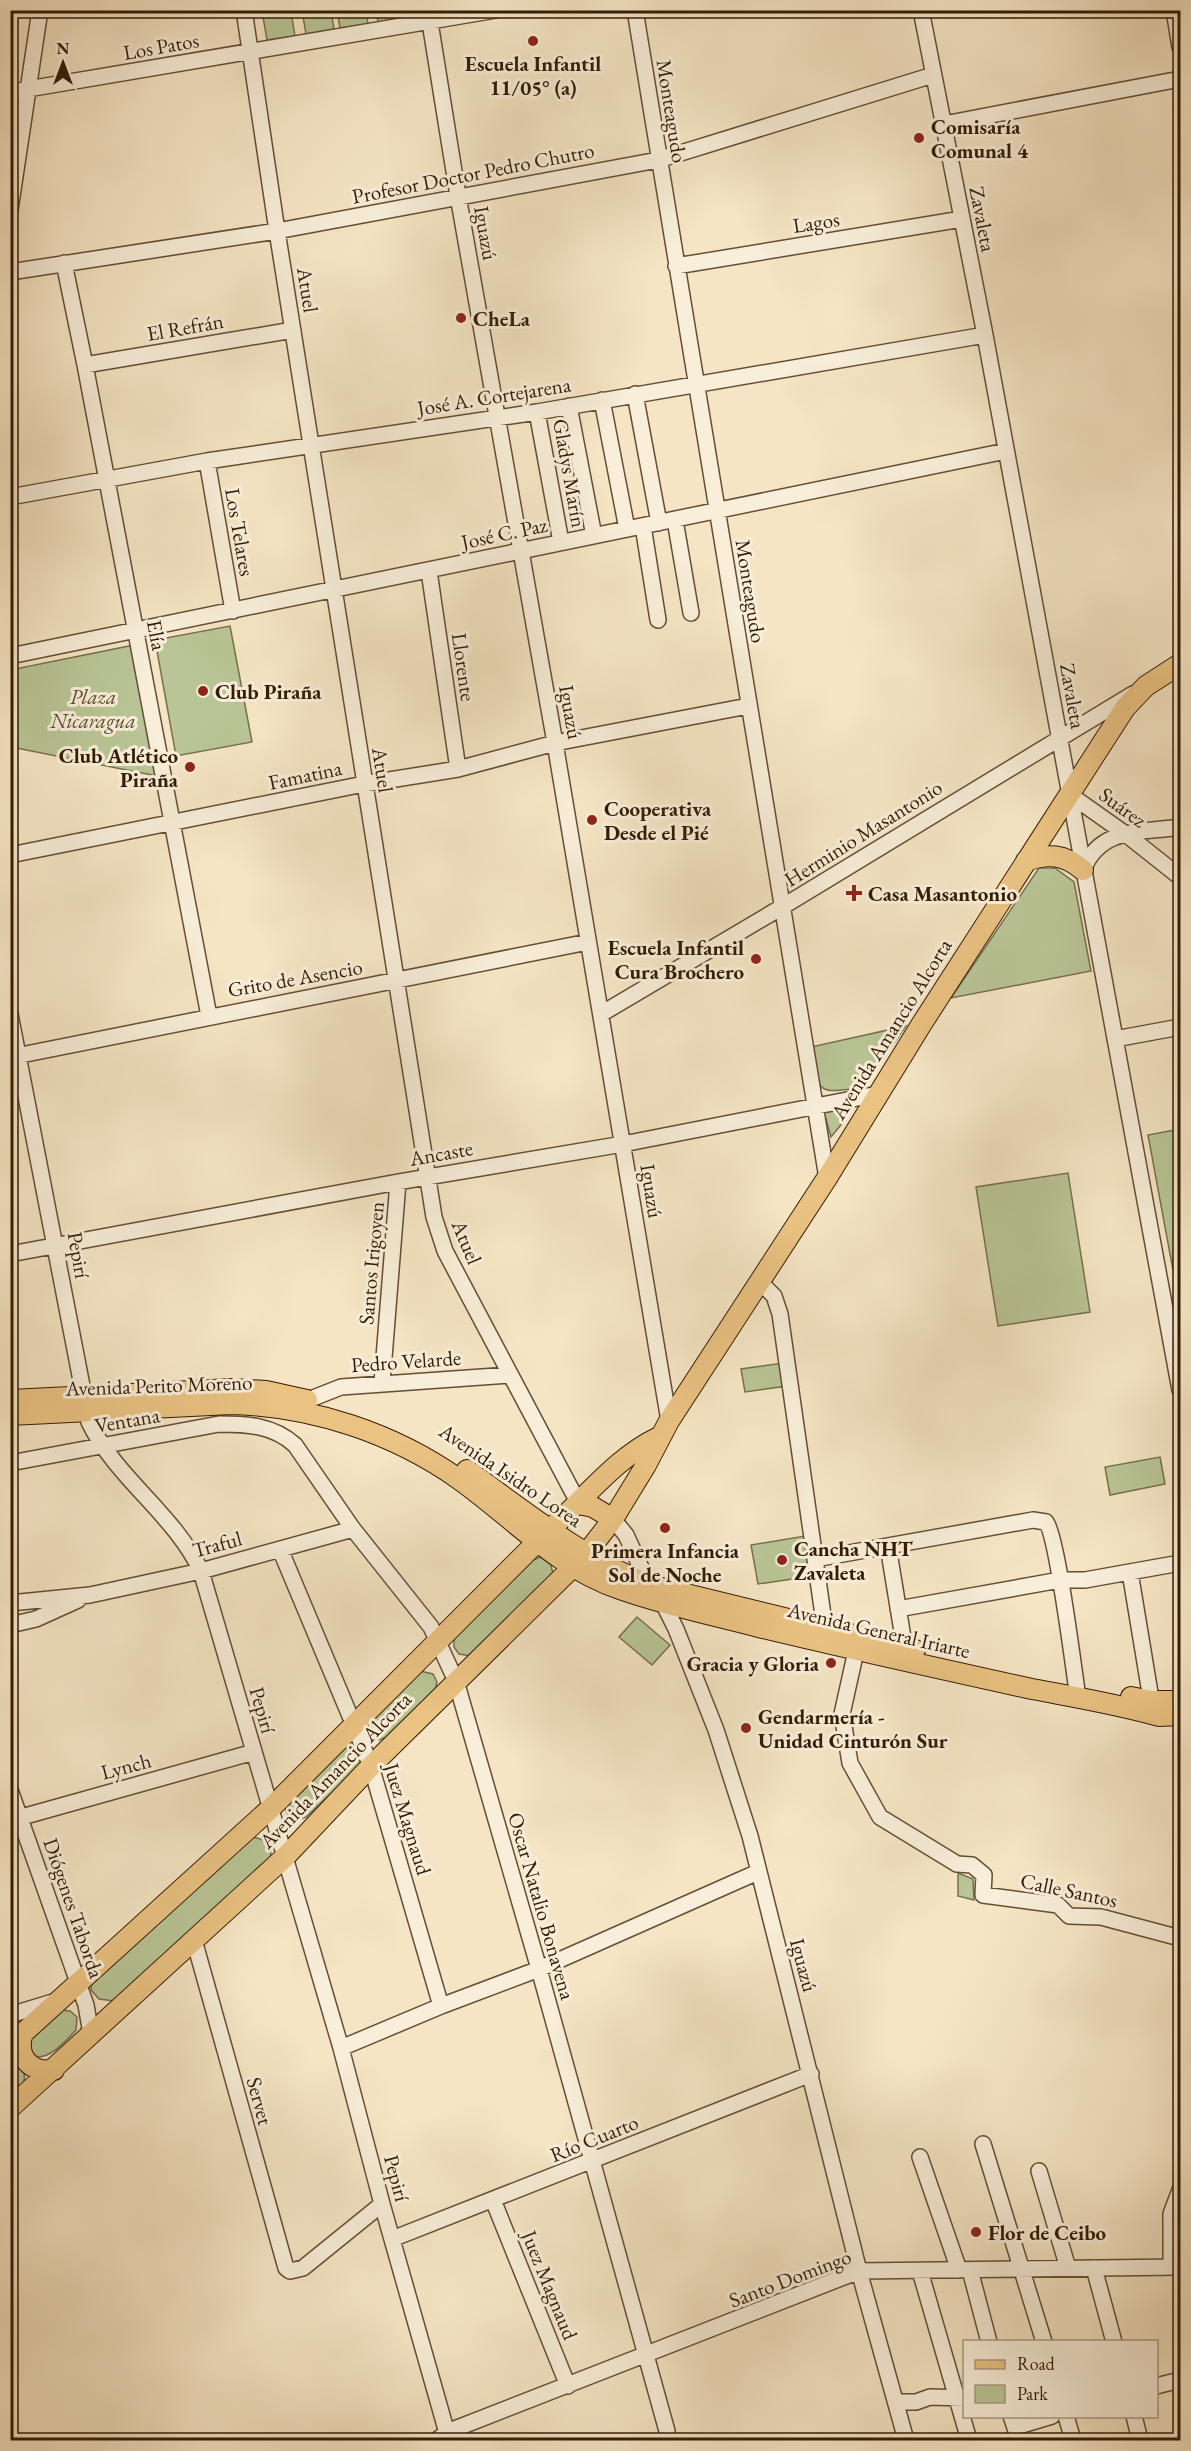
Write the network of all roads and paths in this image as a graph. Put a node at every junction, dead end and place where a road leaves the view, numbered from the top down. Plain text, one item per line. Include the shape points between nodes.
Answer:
1 (40, 10) edge
2 (244, 10) edge
3 (495, 10) edge
4 (635, 10) edge
5 (921, 10) edge
6 (1174, 10) edge
7 (429, 16) edge
8 (1180, 47) edge
9 (251, 52) junction
10 (933, 75) junction
11 (1180, 79) edge
12 (27, 90) junction
13 (10, 92) edge
14 (944, 124) junction
15 (658, 159) junction
16 (458, 196) junction
17 (10, 210) edge
18 (962, 219) junction
19 (277, 231) junction
20 (64, 263) junction
21 (676, 266) junction
22 (10, 272) edge
23 (293, 330) junction
24 (985, 334) junction
25 (85, 365) junction
26 (695, 384) junction
27 (635, 394) junction
28 (603, 400) junction
29 (569, 406) junction
30 (537, 412) junction
31 (498, 417) junction
32 (311, 446) junction
33 (1006, 451) junction
34 (207, 461) junction
35 (106, 480) junction
36 (10, 497) edge
37 (717, 512) junction
38 (667, 522) junction
39 (643, 526) junction
40 (627, 529) junction
41 (594, 536) junction
42 (561, 542) junction
43 (522, 550) junction
44 (429, 571) junction
45 (334, 589) junction
46 (233, 611) junction
47 (691, 614) dead end
48 (658, 620) dead end
49 (135, 629) junction
50 (10, 656) edge
51 (1180, 664) edge
52 (1146, 686) junction
53 (748, 706) junction
54 (1059, 737) junction
55 (555, 743) junction
56 (458, 769) junction
57 (364, 784) junction
58 (1069, 794) junction
59 (171, 823) junction
60 (1180, 827) edge
61 (1127, 835) junction
62 (10, 855) edge
63 (1026, 861) junction
64 (1083, 870) junction
65 (1180, 878) edge
66 (782, 908) junction
67 (588, 942) junction
68 (396, 981) junction
69 (10, 1014) edge
70 (601, 1014) junction
71 (209, 1016) junction
72 (1180, 1027) edge
73 (1115, 1039) junction
74 (15, 1056) edge
75 (878, 1094) junction
76 (815, 1106) junction
77 (622, 1144) junction
78 (428, 1177) junction
79 (827, 1178) junction
80 (398, 1182) junction
81 (55, 1244) junction
82 (10, 1254) edge
83 (759, 1281) junction
84 (510, 1376) junction
85 (382, 1383) junction
86 (1180, 1390) edge
87 (10, 1400) edge
88 (85, 1404) junction
89 (308, 1406) junction
90 (10, 1415) edge
91 (664, 1429) junction
92 (285, 1437) joint
93 (104, 1445) junction
94 (10, 1463) edge
95 (579, 1504) junction
96 (612, 1519) junction
97 (353, 1528) junction
98 (544, 1536) junction
99 (888, 1546) junction
100 (280, 1549) junction
101 (815, 1559) junction
102 (580, 1560) junction
103 (1180, 1563) edge
104 (201, 1571) junction
105 (1130, 1572) junction
106 (1059, 1580) junction
107 (649, 1585) junction
108 (90, 1595) junction
109 (10, 1603) edge
110 (663, 1603) junction
111 (898, 1609) junction
112 (10, 1625) edge
113 (826, 1636) junction
114 (439, 1642) junction
115 (856, 1651) junction
116 (906, 1655) junction
117 (456, 1681) junction
118 (1077, 1692) junction
119 (1180, 1701) edge
120 (1152, 1708) junction
121 (1180, 1715) edge
122 (354, 1723) junction
123 (254, 1752) junction
124 (371, 1766) junction
125 (10, 1790) edge
126 (271, 1808) junction
127 (15, 1818) edge
128 (286, 1856) junction
129 (758, 1872) junction
130 (1180, 1938) edge
131 (194, 1940) junction
132 (539, 1969) junction
133 (78, 1983) junction
134 (59, 2000) junction
135 (441, 2006) junction
136 (10, 2015) edge
137 (17, 2039) edge
138 (87, 2040) junction
139 (341, 2048) junction
140 (54, 2070) junction
141 (811, 2074) junction
142 (10, 2108) edge
143 (983, 2144) dead end
144 (920, 2157) dead end
145 (592, 2161) junction
146 (1039, 2171) dead end
147 (1180, 2190) edge
148 (493, 2200) junction
149 (382, 2204) junction
150 (392, 2239) junction
151 (1176, 2267) edge
152 (1068, 2268) junction
153 (1094, 2268) junction
154 (1022, 2269) junction
155 (965, 2270) junction
156 (859, 2271) junction
157 (920, 2271) junction
158 (988, 2340) edge
159 (1043, 2340) edge
160 (1113, 2340) edge
161 (647, 2355) junction
162 (1180, 2380) edge
163 (568, 2386) junction
164 (1158, 2386) edge
165 (960, 2397) edge
166 (896, 2402) junction
167 (964, 2418) edge
168 (1046, 2418) edge
169 (1067, 2418) edge
170 (1134, 2418) edge
171 (1015, 2428) edge
172 (667, 2431) dead end
173 (444, 2438) edge
174 (906, 2440) edge
175 (969, 2440) edge
176 (1073, 2440) edge
177 (1140, 2440) edge

1 - 12 street
2 - 9 street, Atuel
3 - 7 street, Los Patos
4 - 15 street, Monteagudo
5 - 10 street, Zavaleta
6 - 8 street
7 - 9 street, Los Patos
7 - 16 street, Iguazú
9 - 12 street, Los Patos
9 - 19 street, Atuel
10 - 14 street, Zavaleta
10 - 15 street, Profesor Doctor Pedro Chutro
11 - 14 street
12 - 13 street, Los Patos
12 - 17 street
14 - 18 street, Zavaleta
15 - 16 street, Profesor Doctor Pedro Chutro
15 - 21 street, Monteagudo
16 - 19 street, Profesor Doctor Pedro Chutro
16 - 31 street, Iguazú
18 - 21 street, Lagos
18 - 24 street, Zavaleta
19 - 20 street, Profesor Doctor Pedro Chutro
19 - 23 street, Atuel
20 - 22 street, Profesor Doctor Pedro Chutro
20 - 25 street, Elía
21 - 26 street, Monteagudo
23 - 25 street, El Refrán
23 - 32 street, Atuel
24 - 26 street, José A. Cortejarena
24 - 33 street, Zavaleta
25 - 35 street, Elía
26 - 27 street, José A. Cortejarena
26 - 37 street, Monteagudo
27 - 28 street, José A. Cortejarena
27 - 38 street
28 - 29 street, José A. Cortejarena
28 - 40 street
29 - 30 street, José A. Cortejarena
29 - 41 street
30 - 31 street, José A. Cortejarena
30 - 42 street, Gladys Marín
31 - 32 street, José A. Cortejarena
31 - 43 street, Iguazú
32 - 34 street, José A. Cortejarena
32 - 45 street, Atuel
33 - 37 street, José C. Paz
33 - 54 street, Zavaleta
34 - 35 street, José A. Cortejarena
34 - 46 street, Los Telares
35 - 36 street, José A. Cortejarena
35 - 49 street, Elía
37 - 38 street, José C. Paz
37 - 53 street, Monteagudo
38 - 39 street, José C. Paz
38 - 47 street
39 - 40 street, José C. Paz
39 - 48 street
40 - 41 street, José C. Paz
41 - 42 street, José C. Paz
42 - 43 street, José C. Paz
43 - 44 street, José C. Paz
43 - 55 street, Iguazú
44 - 45 street, José C. Paz
44 - 56 street, Llorente
45 - 46 street, José C. Paz
45 - 57 street, Atuel
46 - 49 street, José C. Paz
49 - 50 street, José C. Paz
49 - 59 street, Elía
51 - 52 main road, Avenida Amancio Alcorta
52 - 54 street, Herminio Masantonio
52 - 58 main road, Avenida Amancio Alcorta via 1125,708
53 - 55 street, Famatina
53 - 66 street, Monteagudo
54 - 58 street, Zavaleta
54 - 66 street, Herminio Masantonio
55 - 56 street, Famatina
55 - 67 street, Iguazú
56 - 57 street, Famatina
57 - 59 street, Famatina
57 - 68 street, Atuel
58 - 61 street, Suárez
58 - 63 main road, Avenida Amancio Alcorta
58 - 64 street, Zavaleta
59 - 62 street, Famatina
59 - 71 street, Elía
60 - 61 street
61 - 64 street via 1099,844 1088,856
61 - 65 street, Suárez
63 - 64 main road via 1050,855 1062,857
63 - 75 main road, Avenida Amancio Alcorta
64 - 73 street, Zavaleta
66 - 70 street, Herminio Masantonio
66 - 76 street, Monteagudo
67 - 68 street, Grito de Asencio
67 - 70 street, Iguazú
68 - 71 street, Grito de Asencio
68 - 78 street, Atuel
69 - 74 street, Pepirí
70 - 77 street, Iguazú
71 - 74 street, Grito de Asencio
72 - 73 street
73 - 86 street, Zavaleta
74 - 81 street, Pepirí
75 - 76 street, Ancaste
75 - 79 main road, Avenida Amancio Alcorta
76 - 77 street, Ancaste
76 - 79 street, Monteagudo
77 - 78 street, Ancaste
77 - 91 street, Iguazú
78 - 80 street, Ancaste
78 - 84 street, Atuel via 434,1217 445,1251
79 - 83 main road, Avenida Amancio Alcorta
80 - 81 street, Ancaste
80 - 85 street, Santos Irigoyen
81 - 82 street, Ancaste
81 - 88 street, Pepirí
83 - 91 main road, Avenida Amancio Alcorta
83 - 101 street via 774,1296 780,1314
84 - 85 street, Pedro Velarde
84 - 95 street, Atuel
85 - 89 street, Pedro Velarde via 341,1387
87 - 88 main road, Avenida Perito Moreno
88 - 89 main road, Avenida Perito Moreno
88 - 90 main road, Avenida Perito Moreno
88 - 93 street, Pepirí via 95,1434
89 - 98 main road, Avenida Isidro Lorea via 350,1412 421,1442 464,1468
91 - 95 main road, Avenida Amancio Alcorta via 605,1474
91 - 96 main road, Avenida Amancio Alcorta
92 - 93 street, Ventana via 254,1425 219,1424
92 - 97 street, Oscar Natalio Bonavena via 295,1445
93 - 94 street, Ventana
93 - 104 street, Pepirí via 183,1539
95 - 96 main road via 593,1507
95 - 98 main road, Avenida Amancio Alcorta
96 - 102 main road, Avenida Amancio Alcorta
96 - 107 street, Iguazú via 626,1535
97 - 100 street, Traful
97 - 114 street, Oscar Natalio Bonavena
98 - 102 main road, Avenida Isidro Lorea
98 - 114 main road, Avenida Amancio Alcorta
99 - 101 street
99 - 106 street via 1039,1520 1049,1527
99 - 111 street
100 - 104 street, Traful
100 - 122 street, Juez Magnaud
101 - 113 street
102 - 107 main road, Avenida General Iriarte
102 - 110 main road, Avenida General Iriarte via 617,1589
102 - 117 main road, Avenida Amancio Alcorta
103 - 105 street
104 - 108 street, Traful
104 - 123 street, Pepirí
105 - 106 street
105 - 120 street
106 - 111 street
106 - 118 street
107 - 110 street, Iguazú
107 - 113 main road, Avenida General Iriarte
108 - 109 street, Traful
108 - 112 street, Traful via 36,1619
110 - 113 main road, Avenida General Iriarte
110 - 129 street, Iguazú via 716,1730
111 - 116 street
113 - 115 main road, Avenida General Iriarte
113 - 116 main road, Avenida General Iriarte
114 - 117 street, Oscar Natalio Bonavena
114 - 122 main road, Avenida Amancio Alcorta
115 - 116 main road, Avenida General Iriarte
115 - 130 street, Calle Santos via 842,1714 850,1763 880,1817 957,1864 972,1866 984,1875 983,1895 1058,1905 1069,1916 1101,1917
116 - 118 main road, Avenida General Iriarte
117 - 124 main road, Avenida Amancio Alcorta
117 - 132 street, Oscar Natalio Bonavena
118 - 120 main road, Avenida General Iriarte
119 - 120 main road, Avenida General Iriarte
120 - 121 main road, Avenida General Iriarte
122 - 124 street, Juez Magnaud
122 - 126 main road, Avenida Amancio Alcorta
123 - 126 street, Pepirí
123 - 127 street, Lynch
124 - 128 main road, Avenida Amancio Alcorta
124 - 135 street, Juez Magnaud
125 - 127 street, Diógenes Taborda
126 - 128 street, Pepirí
126 - 133 main road, Avenida Amancio Alcorta
127 - 133 street, Diógenes Taborda
128 - 131 main road, Avenida Amancio Alcorta
128 - 139 street, Pepirí
129 - 132 street
129 - 141 street, Iguazú
131 - 138 main road, Avenida Amancio Alcorta
131 - 149 street, Servet via 283,2262 290,2271 303,2268
132 - 135 street
132 - 145 street, Oscar Natalio Bonavena
133 - 134 main road, Avenida Amancio Alcorta
133 - 138 street, Diógenes Taborda via 89,2013
134 - 136 street
134 - 137 main road, Avenida Amancio Alcorta
135 - 139 street
137 - 140 main road via 26,2062 39,2070
138 - 140 main road, Avenida Amancio Alcorta
139 - 149 street, Pepirí
140 - 142 main road, Avenida Amancio Alcorta
141 - 145 street, Río Cuarto
141 - 156 street, Iguazú
143 - 154 street
144 - 155 street
145 - 148 street, Río Cuarto
145 - 161 street, Oscar Natalio Bonavena
146 - 152 street
147 - 151 street via 1170,2214
148 - 150 street, Río Cuarto
148 - 163 street, Juez Magnaud
149 - 150 street, Pepirí
150 - 173 street, Pepirí
151 - 153 street, Santo Domingo
152 - 153 street, Santo Domingo
152 - 154 street, Santo Domingo
153 - 160 street
154 - 155 street, Santo Domingo
154 - 159 street
155 - 157 street, Santo Domingo
155 - 158 street
156 - 157 street, Santo Domingo
156 - 161 street, Santo Domingo
156 - 166 street, Iguazú
157 - 165 street
161 - 163 street, Santo Domingo
161 - 172 street, Oscar Natalio Bonavena
162 - 164 street
163 - 173 street, Santo Domingo
165 - 166 street
166 - 174 street, Iguazú
167 - 175 street
168 - 171 street
169 - 176 street
170 - 177 street

